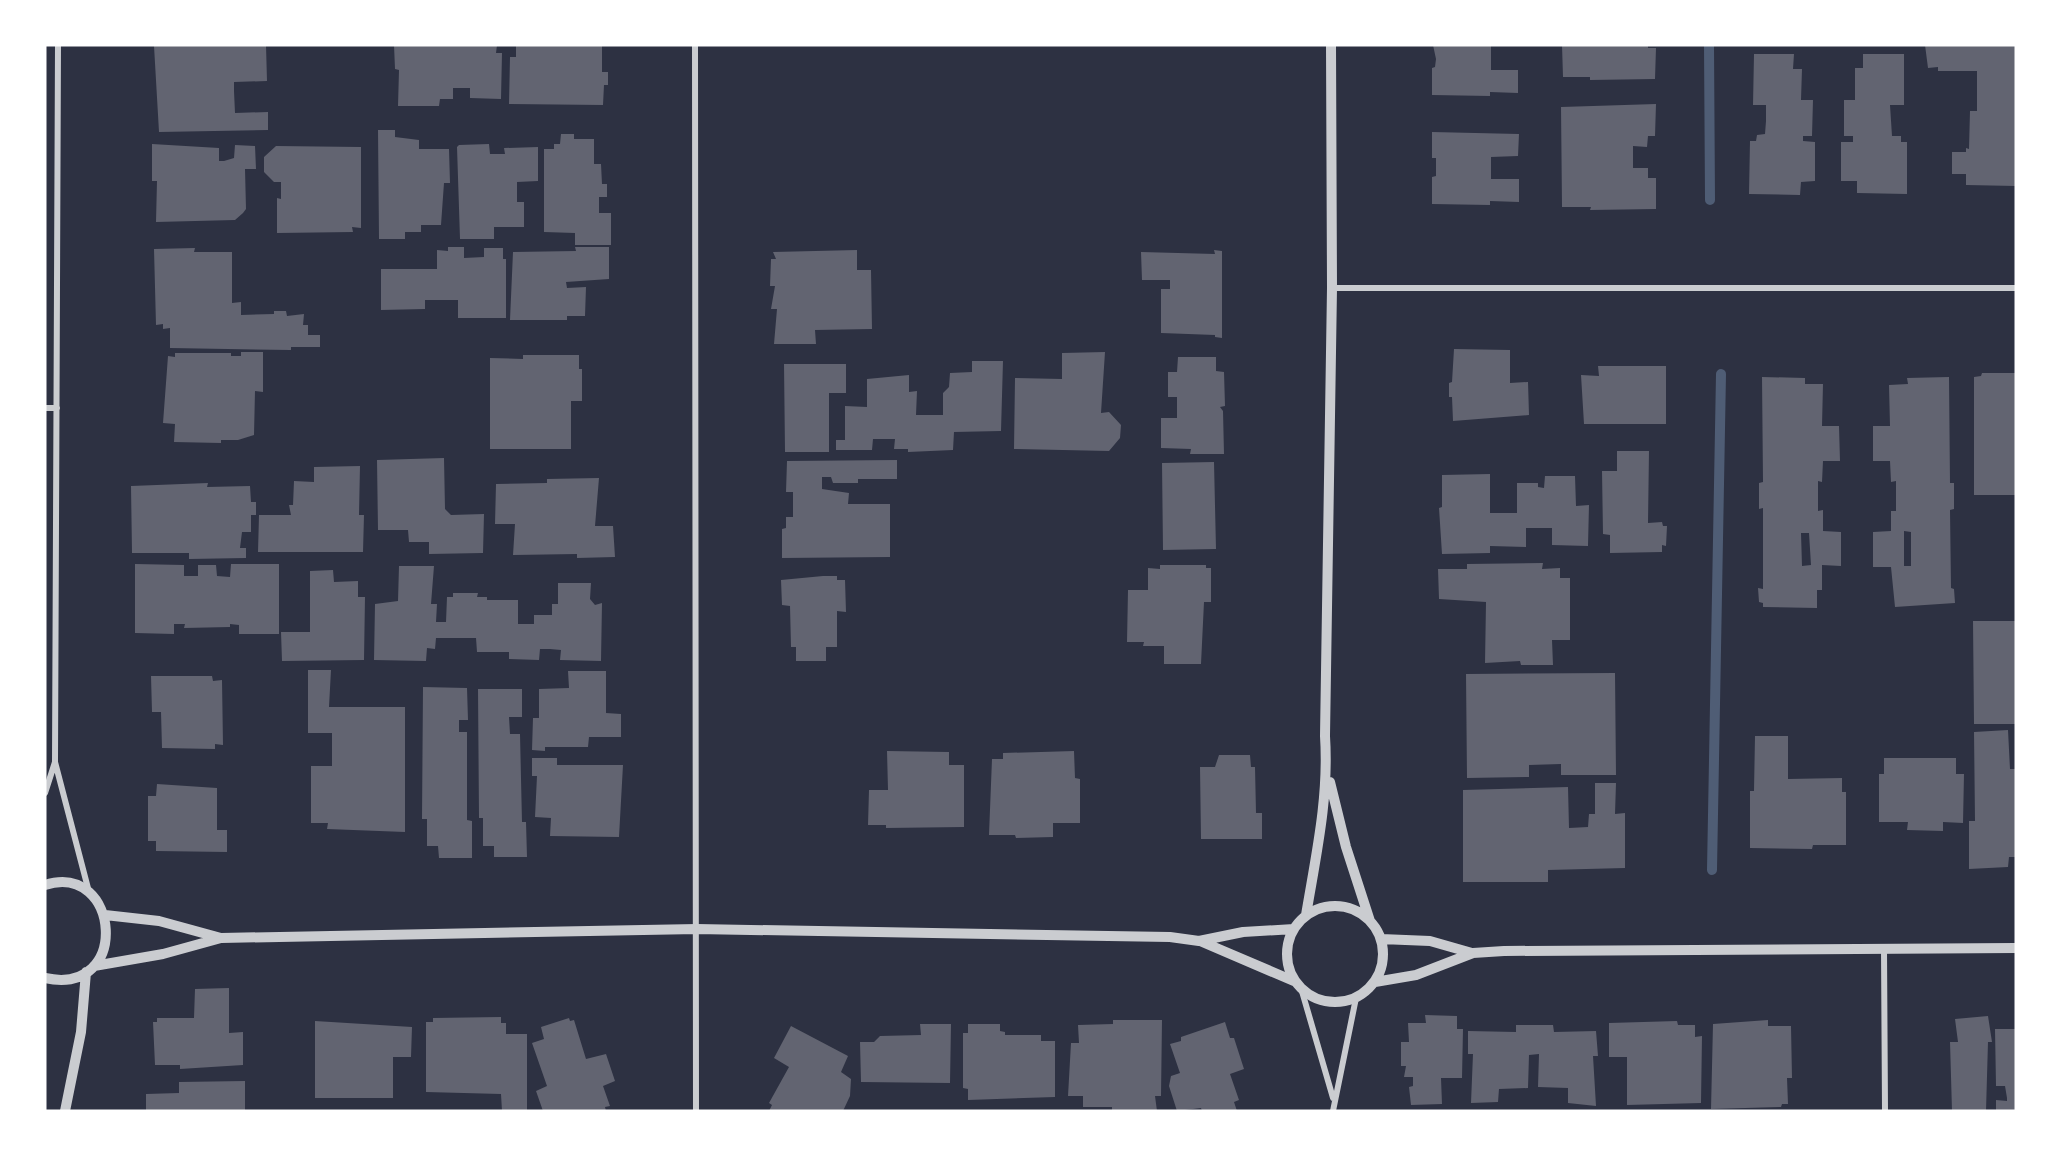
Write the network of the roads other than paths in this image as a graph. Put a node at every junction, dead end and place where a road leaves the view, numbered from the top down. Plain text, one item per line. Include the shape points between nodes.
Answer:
1 (58, 45) edge
2 (695, 45) edge
3 (1331, 45) edge
4 (1332, 288) junction
5 (2016, 288) edge
6 (45, 408) edge
7 (57, 408) junction
8 (55, 762) junction
9 (1328, 773) junction
10 (45, 793) edge
11 (45, 885) edge
12 (89, 893) junction
13 (105, 915) junction
14 (1306, 915) junction
15 (1370, 921) junction
16 (697, 929) junction
17 (1294, 929) junction
18 (221, 938) junction
19 (1381, 939) junction
20 (1199, 940) junction
21 (2016, 948) edge
22 (1884, 950) junction
23 (1473, 953) junction
24 (90, 969) junction
25 (45, 978) edge
26 (1375, 981) junction
27 (1298, 985) junction
28 (1356, 998) junction
29 (1334, 1099) junction
30 (65, 1111) edge
31 (696, 1111) edge
32 (1333, 1111) edge
33 (1885, 1111) edge

1 - 7 street
2 - 16 street
3 - 4 street
4 - 5 street
4 - 9 street via 1325,736
6 - 7 street
7 - 8 street
8 - 10 street
8 - 12 street
9 - 14 street via 1324,819
9 - 15 street
11 - 12 street via 64,883
12 - 13 street
13 - 18 street via 159,921
13 - 24 street via 107,942
14 - 15 street via 1318,909 1346,907
14 - 17 street
15 - 19 street
16 - 18 street
16 - 20 street
16 - 31 street
17 - 20 street
17 - 27 street via 1286,955
18 - 24 street
19 - 23 street via 1430,941
19 - 26 street via 1383,954
20 - 27 street
21 - 22 street
22 - 23 street
22 - 33 street
23 - 26 street via 1416,975
24 - 25 street via 72,979
24 - 30 street
26 - 28 street
27 - 28 street via 1327,1002
27 - 29 street
28 - 29 street
29 - 32 street

